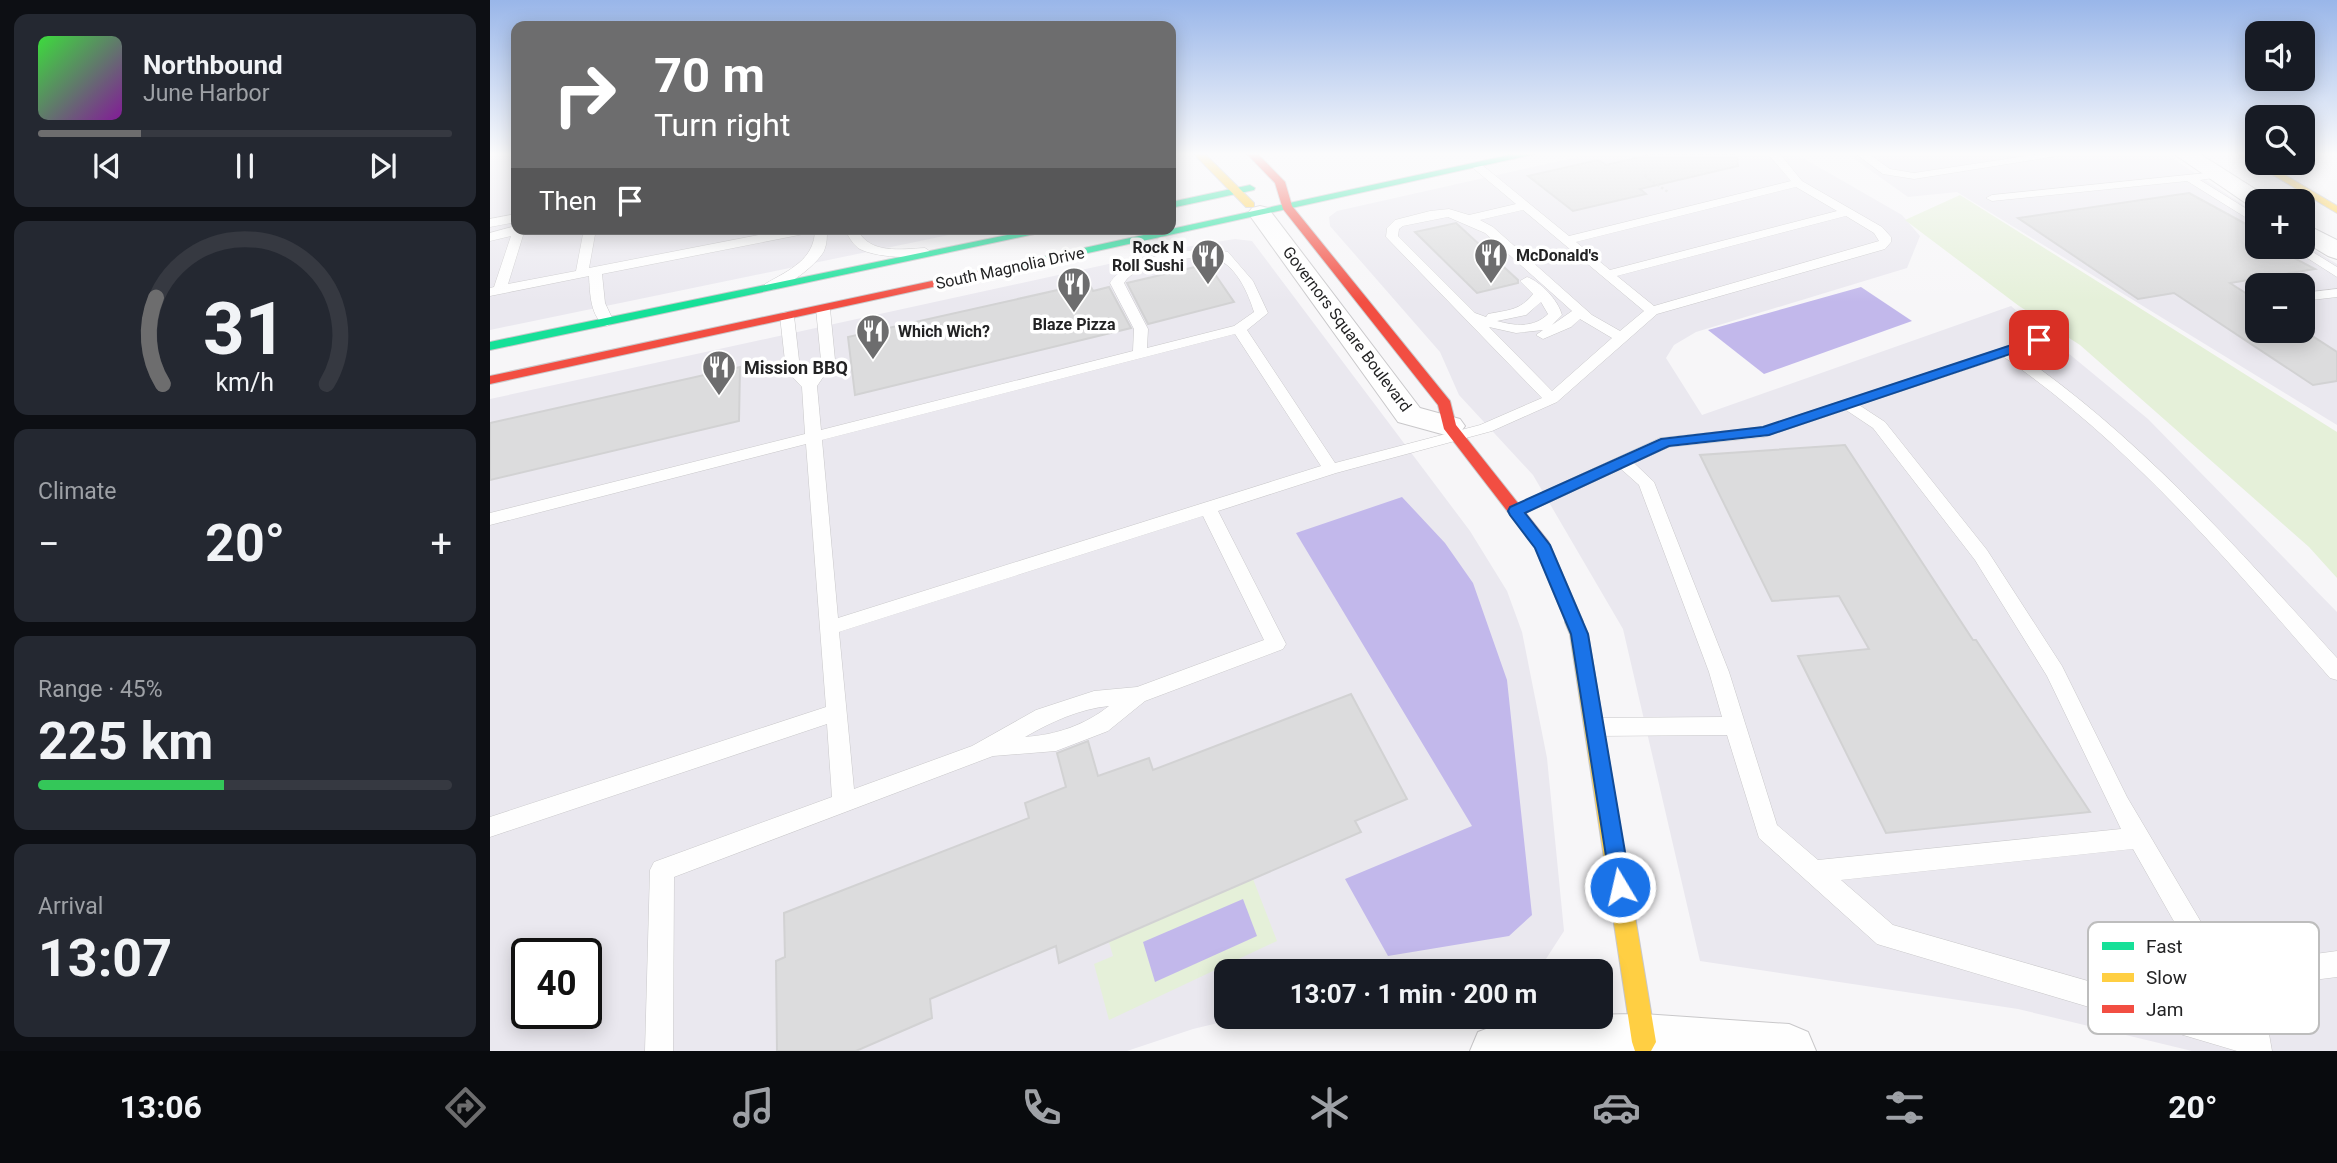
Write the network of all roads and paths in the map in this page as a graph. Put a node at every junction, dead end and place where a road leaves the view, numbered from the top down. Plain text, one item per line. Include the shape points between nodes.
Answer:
1 (1248, 203) edge
2 (1286, 203) edge
3 (1305, 203) edge
4 (1521, 203) edge
5 (1717, 203) edge
6 (1833, 203) edge
7 (2229, 203) edge
8 (1525, 206) junction
9 (1287, 207) junction
10 (1848, 212) junction
11 (1260, 214) junction
12 (2245, 214) edge
13 (1469, 219) junction
14 (490, 223) edge
15 (511, 225) edge
16 (511, 229) edge
17 (1176, 232) edge
18 (515, 235) edge
19 (590, 235) edge
20 (779, 235) edge
21 (822, 235) edge
22 (853, 235) edge
23 (1024, 235) edge
24 (1163, 235) edge
25 (490, 237) edge
26 (2315, 237) edge
27 (1567, 240) junction
28 (2337, 251) edge
29 (939, 253) junction
30 (2315, 259) edge
31 (589, 273) junction
32 (2337, 273) edge
33 (1609, 275) junction
34 (768, 288) junction
35 (495, 291) edge
36 (1541, 293) junction
37 (2335, 295) edge
38 (2315, 297) edge
39 (823, 309) junction
40 (1652, 311) junction
41 (1579, 312) junction
42 (1468, 314) junction
43 (787, 316) junction
44 (607, 321) junction
45 (1239, 329) junction
46 (1487, 334) junction
47 (1620, 337) junction
48 (2039, 340) dead end
49 (490, 346) edge
50 (2005, 351) junction
51 (1140, 354) junction
52 (490, 380) edge
53 (808, 386) junction
54 (1552, 399) junction
55 (1847, 404) junction
56 (1453, 432) junction
57 (812, 438) junction
58 (1623, 462) junction
59 (1331, 469) junction
60 (1208, 508) junction
61 (1516, 511) junction
62 (490, 519) edge
63 (829, 628) junction
64 (2337, 672) edge
65 (835, 712) junction
66 (1735, 726) junction
67 (1594, 727) junction
68 (844, 803) junction
69 (490, 827) edge
70 (2139, 838) junction
71 (1814, 872) junction
72 (2188, 922) edge
73 (2337, 964) edge
74 (2319, 966) edge
75 (2088, 996) edge
76 (2214, 1034) edge
77 (1645, 1047) edge
78 (2260, 1048) edge
79 (659, 1051) edge
80 (1497, 1051) edge
81 (1789, 1051) edge

1 - 11 main road, Governors Square Boulevard
2 - 9 main road, Governors Square Boulevard
3 - 9 main road, South Magnolia Drive
4 - 8 lane
5 - 27 lane
6 - 10 lane
7 - 12 lane
8 - 13 lane
8 - 27 lane
9 - 11 main road, South Magnolia Drive
9 - 56 main road, Governors Square Boulevard via 1445,404
10 - 33 lane
10 - 40 lane via 1878,230 1885,242
11 - 17 main road, South Magnolia Drive
11 - 56 street, Governors Square Boulevard via 1409,415
13 - 36 lane via 1477,234
13 - 41 lane via 1489,230
13 - 42 lane via 1434,214 1399,223 1392,237
14 - 15 lane
16 - 25 lane
18 - 35 lane
19 - 31 lane
20 - 31 lane
21 - 34 lane via 820,252
22 - 29 lane via 861,247 869,249
23 - 29 main road, South Magnolia Drive
24 - 39 main road, South Magnolia Drive
26 - 28 street
27 - 33 lane
29 - 34 main road, South Magnolia Drive
30 - 32 lane
31 - 35 lane
31 - 44 lane
33 - 40 lane
34 - 44 main road, South Magnolia Drive
36 - 42 lane via 1535,303 1516,315
36 - 42 lane via 1555,315 1541,326 1489,324
37 - 38 lane
39 - 43 main road, South Magnolia Drive
39 - 53 lane via 828,360
40 - 47 lane
41 - 46 lane via 1545,334
41 - 47 lane
42 - 46 lane
43 - 52 main road, South Magnolia Drive
43 - 53 lane via 793,370
44 - 49 main road, South Magnolia Drive
45 - 51 lane
45 - 51 lane via 1261,313 1259,300 1225,255 1212,252 1133,269 1117,283 1141,329
45 - 59 lane
46 - 54 lane
47 - 54 lane
48 - 50 lane
50 - 55 lane
50 - 64 lane via 2038,372 2134,451
51 - 57 lane
53 - 57 lane
54 - 56 lane via 1518,416
55 - 58 lane via 1764,432 1666,442
55 - 70 lane via 1879,425 1981,555 2054,672
56 - 59 lane
56 - 61 main road, Governors Square Boulevard
57 - 62 lane
57 - 63 lane
58 - 61 lane
58 - 66 lane via 1646,482
59 - 60 lane
60 - 63 lane
60 - 68 lane via 1276,644 1138,695 1101,725 1048,745 993,748
61 - 67 main road, Governors Square Boulevard via 1542,545 1579,634
63 - 65 lane
65 - 68 lane
65 - 69 lane
66 - 67 lane
66 - 71 lane via 1767,831
67 - 77 main road, Governors Square Boulevard
68 - 79 lane via 662,870
70 - 71 lane
70 - 72 lane
71 - 75 lane via 1886,935
73 - 74 lane
76 - 78 lane
77 - 80 street via 1542,1044
77 - 81 street via 1748,1046

